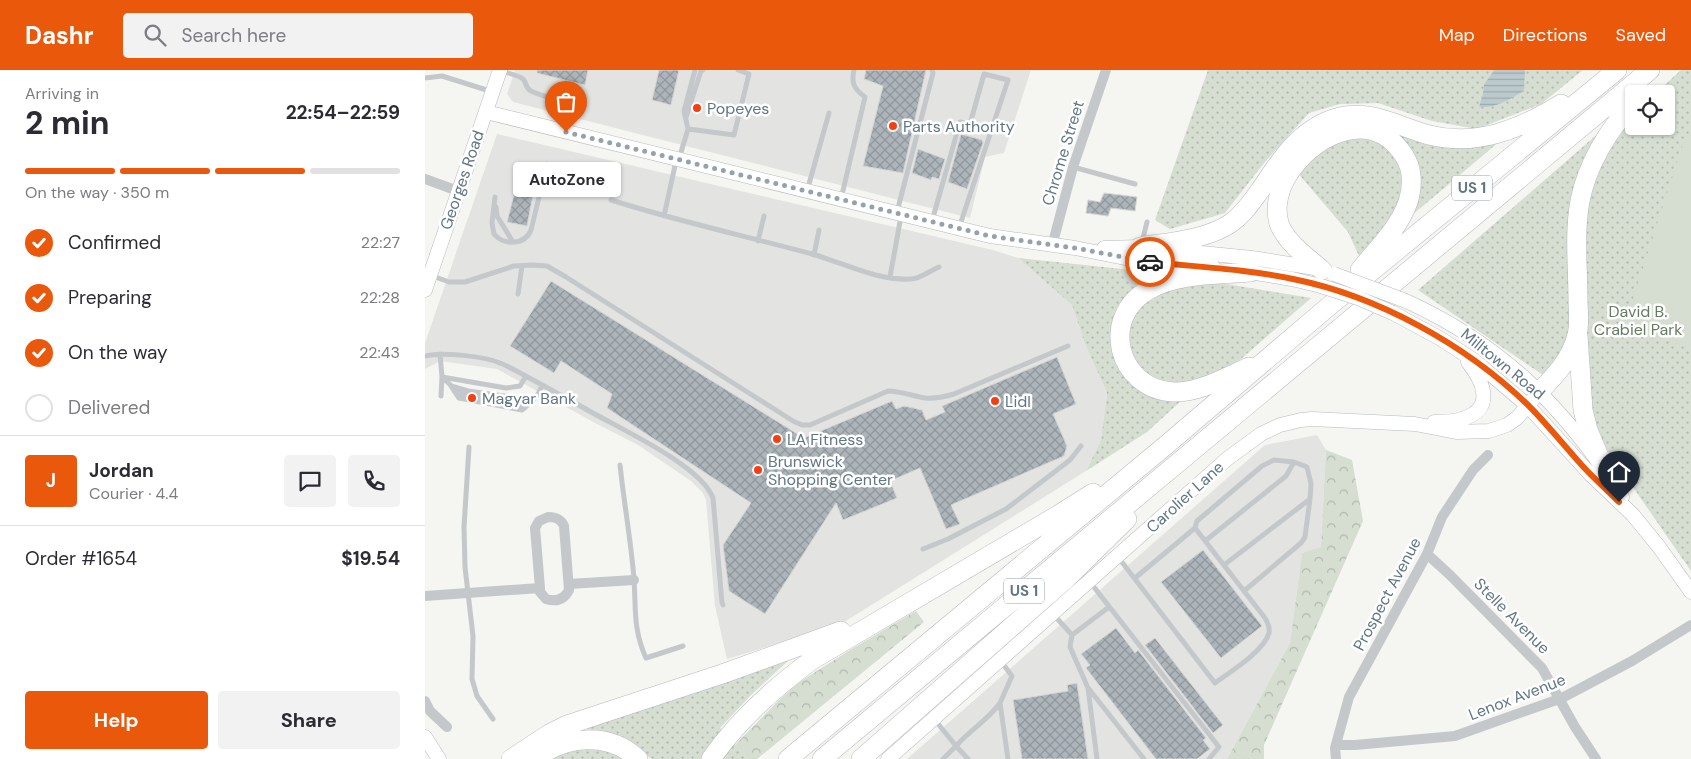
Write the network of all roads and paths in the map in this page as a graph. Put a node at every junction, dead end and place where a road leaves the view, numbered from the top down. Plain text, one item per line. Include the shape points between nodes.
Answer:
1 (500, 70) edge
2 (695, 70) edge
3 (703, 70) edge
4 (738, 70) edge
5 (854, 70) edge
6 (932, 70) edge
7 (1106, 70) edge
8 (1616, 70) edge
9 (1651, 70) edge
10 (1665, 70) edge
11 (425, 78) edge
12 (1650, 85) edge
13 (493, 92) junction
14 (486, 112) junction
15 (829, 113) dead end
16 (1625, 113) edge
17 (686, 117) junction
18 (689, 128) junction
19 (566, 132) junction
20 (677, 159) junction
21 (547, 164) dead end
22 (1073, 167) junction
23 (425, 179) edge
24 (1135, 184) dead end
25 (458, 191) junction
26 (807, 191) junction
27 (611, 200) dead end
28 (841, 200) junction
29 (899, 214) junction
30 (664, 216) junction
31 (765, 216) dead end
32 (931, 222) junction
33 (1147, 222) dead end
34 (959, 229) junction
35 (819, 230) dead end
36 (758, 241) junction
37 (513, 242) junction
38 (1053, 246) junction
39 (1140, 247) junction
40 (1075, 248) junction
41 (814, 255) junction
42 (522, 266) junction
43 (939, 267) dead end
44 (1251, 272) junction
45 (427, 275) edge
46 (1326, 276) junction
47 (890, 277) junction
48 (425, 290) edge
49 (518, 294) dead end
50 (1328, 307) junction
51 (1578, 333) junction
52 (1068, 346) dead end
53 (1459, 351) junction
54 (441, 354) junction
55 (425, 356) edge
56 (1268, 358) junction
57 (526, 376) junction
58 (442, 377) junction
59 (542, 385) junction
60 (441, 396) dead end
61 (1534, 398) junction
62 (1226, 422) junction
63 (1415, 424) junction
64 (1081, 446) dead end
65 (1165, 446) junction
66 (469, 447) dead end
67 (1488, 454) dead end
68 (1294, 462) junction
69 (620, 465) dead end
70 (1603, 466) junction
71 (1310, 498) junction
72 (1633, 515) junction
73 (1195, 528) junction
74 (1205, 541) junction
75 (923, 549) dead end
76 (1427, 554) junction
77 (1118, 556) junction
78 (1224, 565) junction
79 (1135, 578) junction
80 (634, 580) junction
81 (1090, 581) junction
82 (569, 584) junction
83 (539, 588) junction
84 (1244, 591) junction
85 (1691, 592) edge
86 (468, 594) junction
87 (425, 596) edge
88 (723, 604) dead end
89 (903, 606) junction
90 (1109, 607) junction
91 (1053, 613) junction
92 (1691, 625) edge
93 (1072, 635) junction
94 (683, 646) dead end
95 (1000, 660) junction
96 (1089, 688) junction
97 (1559, 699) junction
98 (425, 702) edge
99 (1000, 703) junction
100 (493, 718) dead end
101 (933, 719) junction
102 (447, 726) dead end
103 (425, 738) edge
104 (1336, 745) junction
105 (956, 746) junction
106 (1141, 757) edge
107 (439, 759) edge
108 (511, 759) edge
109 (535, 759) edge
110 (638, 759) edge
111 (711, 759) edge
112 (788, 759) edge
113 (822, 759) edge
114 (861, 759) edge
115 (888, 759) edge
116 (943, 759) edge
117 (969, 759) edge
118 (1008, 759) edge
119 (1097, 759) edge
120 (1209, 759) edge
121 (1336, 759) edge
122 (1597, 759) edge

1 - 13 street, Georges Road
1 - 19 lane via 522,78 530,91 561,101 569,111
2 - 17 lane via 684,111
3 - 17 lane
4 - 18 lane via 749,74 734,135
5 - 28 lane via 853,86 865,97
6 - 29 lane
7 - 22 street, Chrome Street
8 - 39 highway via 1536,118 1488,136 1448,139 1380,118 1351,115 1333,119 1307,133 1292,147 1250,204 1231,223 1198,236
8 - 50 highway, US 1
9 - 62 highway, US 1
10 - 12 highway
11 - 13 lane via 442,76
13 - 14 street, Georges Road
14 - 19 street, Milltown Road
14 - 25 street, Georges Road
15 - 26 lane
16 - 51 highway via 1601,147 1582,193 1578,224
17 - 18 lane
18 - 20 lane
19 - 20 street, Milltown Road
20 - 26 street, Milltown Road
20 - 30 lane
21 - 37 lane via 529,237
22 - 24 lane
22 - 38 street, Chrome Street
23 - 25 street
25 - 45 street, Georges Road
26 - 28 street, Milltown Road
27 - 30 lane
28 - 29 street, Milltown Road
29 - 32 street, Milltown Road
29 - 47 lane
30 - 36 lane
31 - 36 lane
32 - 34 street, Milltown Road
32 - 34 lane via 960,122 970,124 984,74 1008,80
33 - 39 lane
34 - 38 street, Milltown Road
35 - 41 lane
36 - 41 lane
37 - 37 lane via 503,241 494,234 495,197 497,216
38 - 40 street, Milltown Road
39 - 40 street, Milltown Road
39 - 46 street, Milltown Road via 1276,261
40 - 44 street, Milltown Road via 1140,260
41 - 47 lane
42 - 45 lane via 465,282 449,282
42 - 49 lane
42 - 52 lane via 547,266 802,425 810,425 888,391 931,398 954,394
43 - 47 lane via 913,280
44 - 46 street, Milltown Road via 1292,279
44 - 56 highway via 1182,278 1145,292 1132,304 1123,320 1121,350 1131,371 1143,382 1158,390 1175,392 1201,388
45 - 48 street, Georges Road
46 - 50 highway via 1291,243 1279,224 1277,209 1283,184 1309,150 1330,137 1363,129 1382,135 1406,158 1411,182 1409,200 1392,231
46 - 53 street, Milltown Road, bridge via 1358,298 1393,313
46 - 61 street, Milltown Road, bridge via 1406,301 1440,317 1511,366
50 - 56 highway, US 1
51 - 61 highway via 1566,359
51 - 70 highway via 1583,410
53 - 61 street, Milltown Road
53 - 63 street via 1480,380 1483,390 1481,404 1474,414 1463,419
54 - 55 lane
54 - 57 lane via 499,362
54 - 58 lane
56 - 65 highway, US 1
57 - 58 lane via 519,386 506,388
57 - 59 lane
58 - 59 lane via 459,394 522,405 538,396
58 - 60 lane
59 - 88 lane via 642,438 696,475 710,490
61 - 63 street, Carolier Lane via 1512,422 1489,432 1456,432
61 - 70 street, Milltown Road via 1570,425
61 - 72 street, Milltown Road via 1591,475
62 - 113 highway, US 1
62 - 114 highway via 1066,579
63 - 77 street, Carolier Lane via 1312,419 1289,422 1271,429 1245,445
64 - 75 lane via 1071,460 1006,509
65 - 89 highway via 1058,515
65 - 112 highway, US 1
66 - 86 lane via 464,527
67 - 76 street, Prospect Avenue via 1473,470 1442,517
68 - 71 lane via 1307,467
68 - 73 lane via 1274,460 1261,466 1197,521
68 - 74 lane via 1286,476
69 - 80 lane
70 - 72 street, Milltown Road
71 - 78 lane
71 - 84 lane via 1305,537 1301,543
72 - 85 street
73 - 74 lane
73 - 79 lane
74 - 78 lane
76 - 97 street, Stelle Avenue via 1542,668
76 - 104 street, Prospect Avenue via 1349,698
77 - 79 lane
77 - 81 street, Carolier Lane
78 - 84 lane
79 - 84 lane via 1215,683 1257,650 1269,632 1269,624
80 - 82 street
80 - 94 lane via 635,618 639,642 647,658
81 - 90 lane
81 - 91 street, Carolier Lane
82 - 83 street via 564,597 555,601 545,599
82 - 83 street via 564,526 554,517 548,517 539,521 535,528
83 - 86 street
86 - 87 street
86 - 100 lane via 473,636 472,679 477,696
89 - 108 highway via 789,651 567,725
89 - 111 highway via 812,660 786,680 736,727
90 - 93 lane
90 - 120 lane via 1219,746
91 - 93 lane
91 - 95 street, Carolier Lane
92 - 97 street, Lenox Avenue via 1633,661
93 - 96 lane via 1070,647
95 - 99 lane via 1011,676
95 - 101 street, Carolier Lane
96 - 106 lane
96 - 119 lane
97 - 104 street, Lenox Avenue via 1455,736
97 - 122 street, Stelle Avenue
98 - 102 street via 430,712
99 - 105 lane
99 - 118 lane
101 - 105 lane
101 - 115 street, Carolier Lane
103 - 107 street
104 - 121 street, Prospect Avenue
105 - 116 lane
105 - 117 lane
109 - 110 highway via 558,745 591,739 620,747

